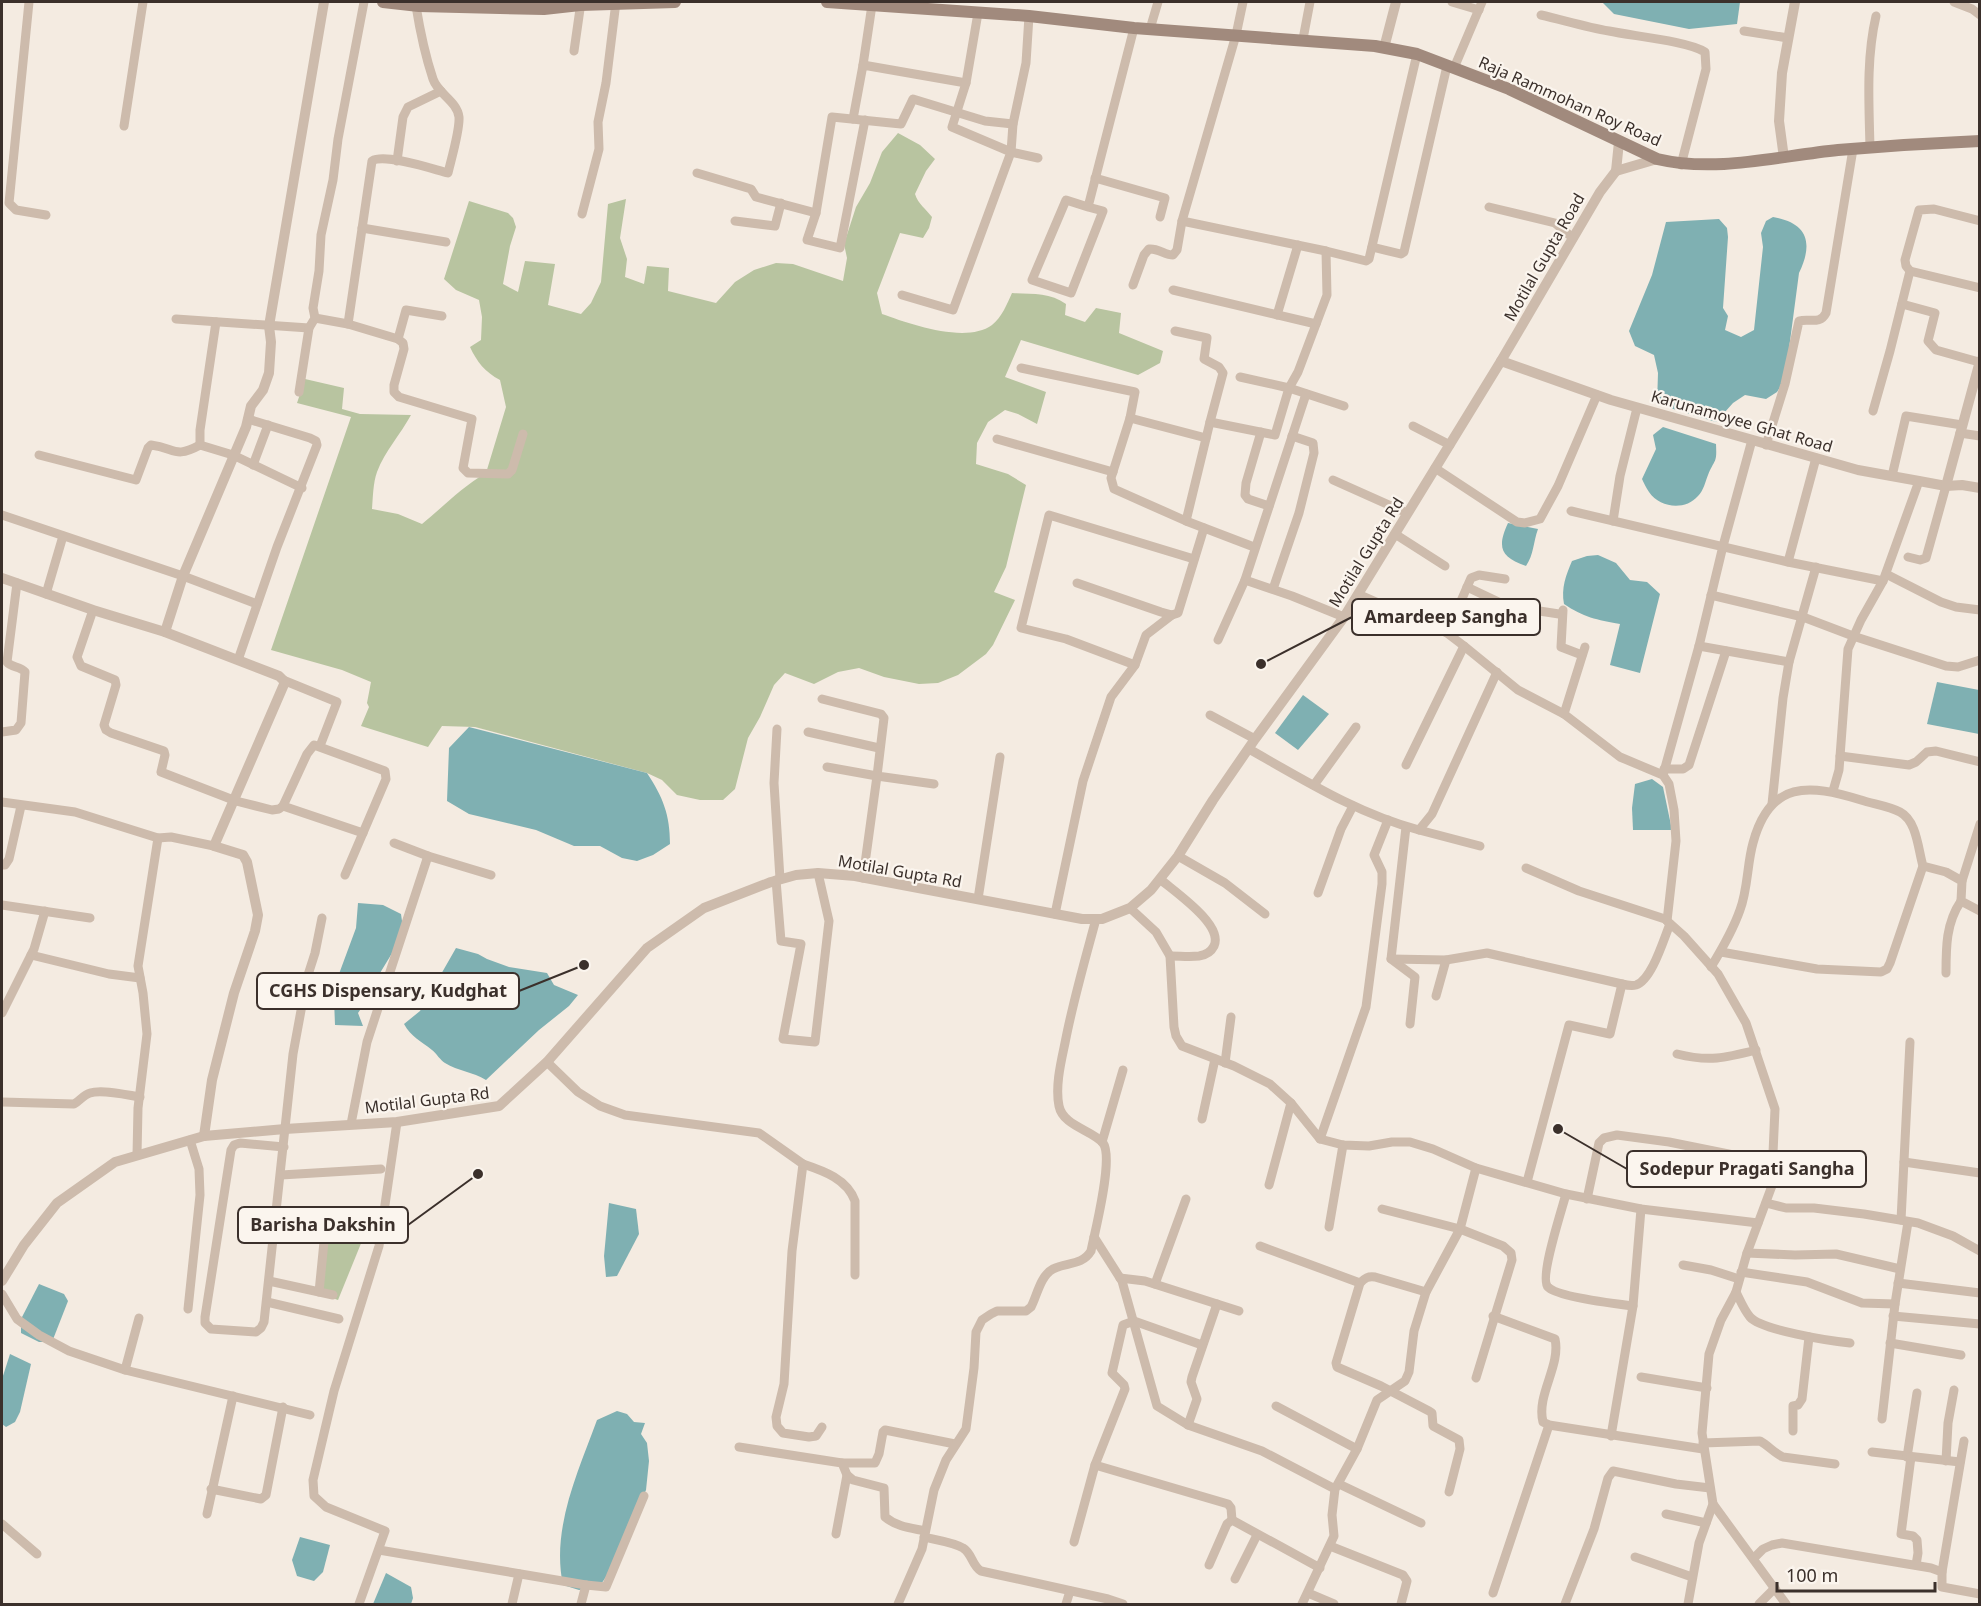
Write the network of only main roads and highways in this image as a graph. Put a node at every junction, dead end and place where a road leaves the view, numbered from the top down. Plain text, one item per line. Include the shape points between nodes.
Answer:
1 (382, 2) edge
2 (675, 2) edge
3 (827, 2) edge
4 (580, 3) edge
5 (616, 3) edge
6 (910, 4) edge
7 (475, 5) edge
8 (512, 5) edge
9 (953, 7) edge
10 (1980, 141) edge

1 - 7 main road
2 - 5 main road
3 - 6 main road, Raja Rammohan Roy Road
4 - 5 main road
4 - 8 main road via 544,9
6 - 9 main road, Raja Rammohan Roy Road
7 - 8 main road
9 - 10 main road, Raja Rammohan Roy Road via 978,13 1303,39 1417,54 1509,89 1657,159 1681,165

